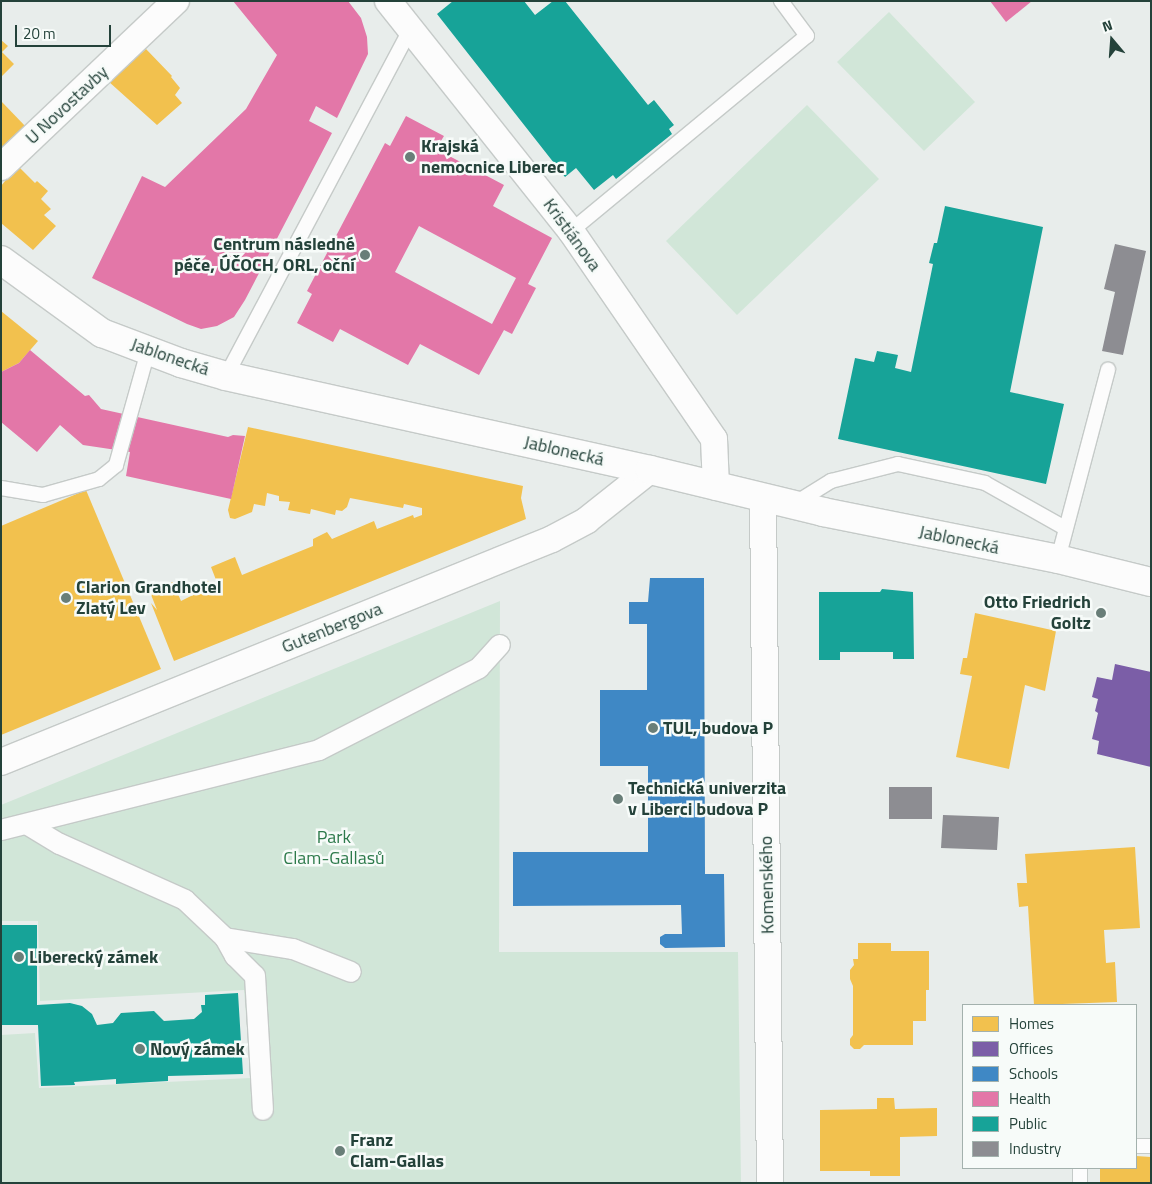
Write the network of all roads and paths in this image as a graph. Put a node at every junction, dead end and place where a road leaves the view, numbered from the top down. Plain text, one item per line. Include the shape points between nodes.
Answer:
1 (176, 1) edge
2 (388, 1) edge
3 (781, 1) edge
4 (410, 30) junction
5 (1, 167) edge
6 (571, 231) junction
7 (1, 260) edge
8 (148, 351) junction
9 (1108, 370) dead end
10 (226, 376) junction
11 (650, 470) junction
12 (716, 487) junction
13 (1, 488) edge
14 (763, 497) junction
15 (793, 505) junction
16 (1065, 528) junction
17 (1058, 559) junction
18 (1151, 582) edge
19 (500, 645) dead end
20 (1, 762) edge
21 (28, 825) junction
22 (1, 830) edge
23 (225, 938) junction
24 (351, 972) dead end
25 (263, 1110) dead end
26 (1137, 1146) edge
27 (1151, 1146) edge
28 (1080, 1169) edge
29 (770, 1183) edge
30 (1080, 1183) edge

1 - 5 street, U Novostavby
2 - 4 street, Kristiánova
3 - 6 lane via 807,36
4 - 6 street, Kristiánova
4 - 10 lane
6 - 12 street, Kristiánova via 714,439
7 - 8 main road, Jablonecká via 102,333
8 - 10 main road, Jablonecká
8 - 13 lane via 116,465 99,480 43,495
9 - 16 lane
10 - 11 main road, Jablonecká
11 - 12 main road, Jablonecká
11 - 20 street, Gutenbergova via 587,520 552,539
12 - 14 main road, Jablonecká
14 - 15 main road, Jablonecká
14 - 29 street, Komenského
15 - 16 lane via 831,481 898,464 985,483
15 - 17 main road, Jablonecká
16 - 17 lane
17 - 18 main road, Jablonecká
19 - 21 street via 479,668 319,750
21 - 22 street
21 - 23 street via 60,844 185,900
23 - 24 street via 293,949
23 - 25 street via 235,956 255,976
26 - 27 lane
28 - 30 lane

